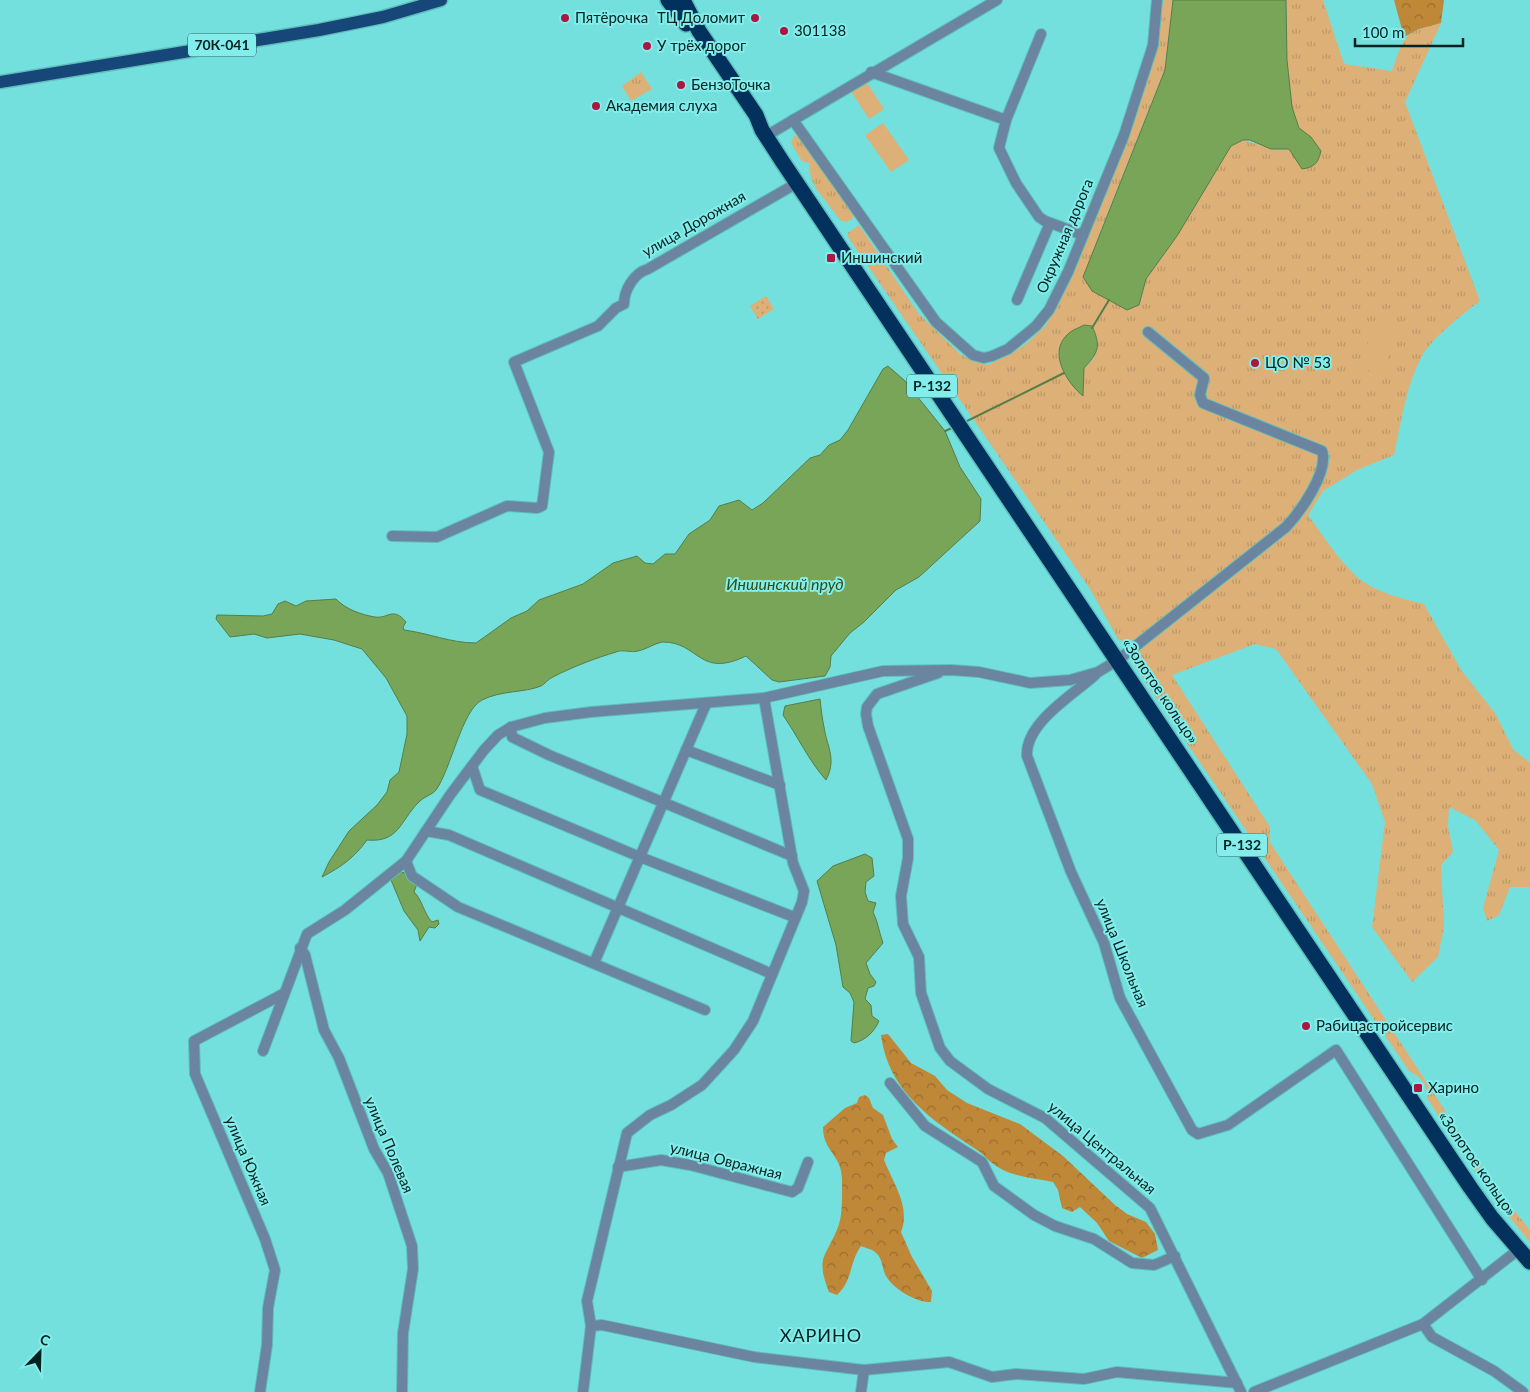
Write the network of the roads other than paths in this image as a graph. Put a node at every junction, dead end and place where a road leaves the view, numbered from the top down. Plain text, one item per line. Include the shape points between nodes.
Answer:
1 (441, 0) edge
2 (668, 0) edge
3 (683, 0) edge
4 (997, 0) edge
5 (1157, 0) edge
6 (1041, 34) dead end
7 (871, 72) junction
8 (0, 82) edge
9 (793, 120) junction
10 (1006, 120) junction
11 (764, 133) junction
12 (796, 183) junction
13 (1050, 223) junction
14 (1082, 235) junction
15 (1017, 300) dead end
16 (1148, 332) dead end
17 (392, 536) dead end
18 (1118, 660) junction
19 (950, 670) junction
20 (1098, 672) junction
21 (764, 698) junction
22 (706, 704) junction
23 (511, 727) junction
24 (686, 750) junction
25 (472, 766) junction
26 (780, 785) junction
27 (664, 803) junction
28 (426, 831) junction
29 (792, 856) junction
30 (640, 857) junction
31 (406, 861) junction
32 (618, 910) junction
33 (794, 917) junction
34 (300, 948) junction
35 (594, 963) junction
36 (772, 974) junction
37 (283, 994) junction
38 (705, 1010) dead end
39 (263, 1051) dead end
40 (890, 1083) dead end
41 (808, 1162) dead end
42 (618, 1167) junction
43 (1518, 1250) junction
44 (1175, 1256) junction
45 (1530, 1262) edge
46 (1482, 1280) junction
47 (1423, 1324) junction
48 (592, 1326) junction
49 (864, 1370) junction
50 (1239, 1387) edge
51 (260, 1392) edge
52 (402, 1392) edge
53 (584, 1392) edge
54 (861, 1392) edge
55 (1254, 1392) edge
56 (1523, 1392) edge

1 - 8 main road, 70К-041 via 383,17 318,30
2 - 11 highway, «Золотое кольцо» / Р-132 via 750,120
3 - 11 highway, «Золотое кольцо» / Р-132 via 699,31 756,115
4 - 7 street
5 - 14 street, Окружная дорога via 1153,45 1124,135
6 - 10 street
7 - 9 street
7 - 10 street
9 - 11 street
9 - 14 street, Окружная дорога via 924,307 956,342 973,355 984,358 1001,353 1036,326 1055,300
10 - 13 street via 999,148 1034,211
11 - 12 highway, «Золотое кольцо» / Р-132
12 - 17 street, улица Дорожная via 641,271 624,292 624,304 598,326 514,362 549,452 542,506 506,506 437,537
12 - 18 highway, «Золотое кольцо» / Р-132
13 - 14 street
13 - 15 street
16 - 18 street via 1204,378 1200,395 1203,402 1320,450 1323,458 1308,499 1286,527
18 - 20 street
18 - 43 highway, «Золотое кольцо» / Р-132 via 1470,1187
19 - 20 street via 979,672 1030,683 1070,680
19 - 21 street via 883,671
19 - 44 street, улица Центральная via 881,692 869,701 866,714 879,761 908,839 901,911 905,931 919,957 921,993 934,1036 950,1061 988,1089 1045,1118 1148,1205
20 - 46 street, улица Школьная via 1039,724 1029,741 1027,756 1071,872 1104,943 1120,998 1192,1130 1198,1134 1226,1126 1336,1050
21 - 22 street
21 - 26 street
22 - 23 street via 591,712 545,718
22 - 24 street
23 - 25 street via 498,735
23 - 27 street via 512,737
24 - 26 street
24 - 27 street
25 - 28 street
25 - 30 street via 480,790
26 - 29 street
27 - 29 street
27 - 30 street
28 - 31 street
28 - 32 street via 449,835
29 - 33 street via 804,891
30 - 32 street
30 - 33 street
31 - 34 street via 345,910 307,934
31 - 35 street via 412,876 458,907
32 - 35 street
32 - 36 street
33 - 36 street
34 - 37 street
34 - 52 street, улица Полевая via 306,955 324,1030 339,1058 374,1149 388,1173 412,1246 413,1269 403,1333
35 - 38 street
36 - 42 street via 753,1021 734,1050 702,1085 650,1115 627,1133
37 - 39 street
37 - 51 street, улица Южная via 194,1041 195,1074 275,1270
40 - 44 street via 925,1126 982,1162 994,1186 1034,1215 1094,1239 1132,1263 1154,1265
41 - 42 street, улица Овражная via 798,1188 792,1192 660,1160
42 - 48 street via 587,1300
43 - 45 highway, «Золотое кольцо» / Р-132
43 - 46 street
44 - 50 street, улица Центральная
46 - 47 street
47 - 55 street
47 - 56 street via 1432,1336 1494,1371
48 - 49 street via 754,1357
48 - 53 street
49 - 50 street via 949,1362 992,1377 1016,1374 1084,1379 1117,1372
49 - 54 street

